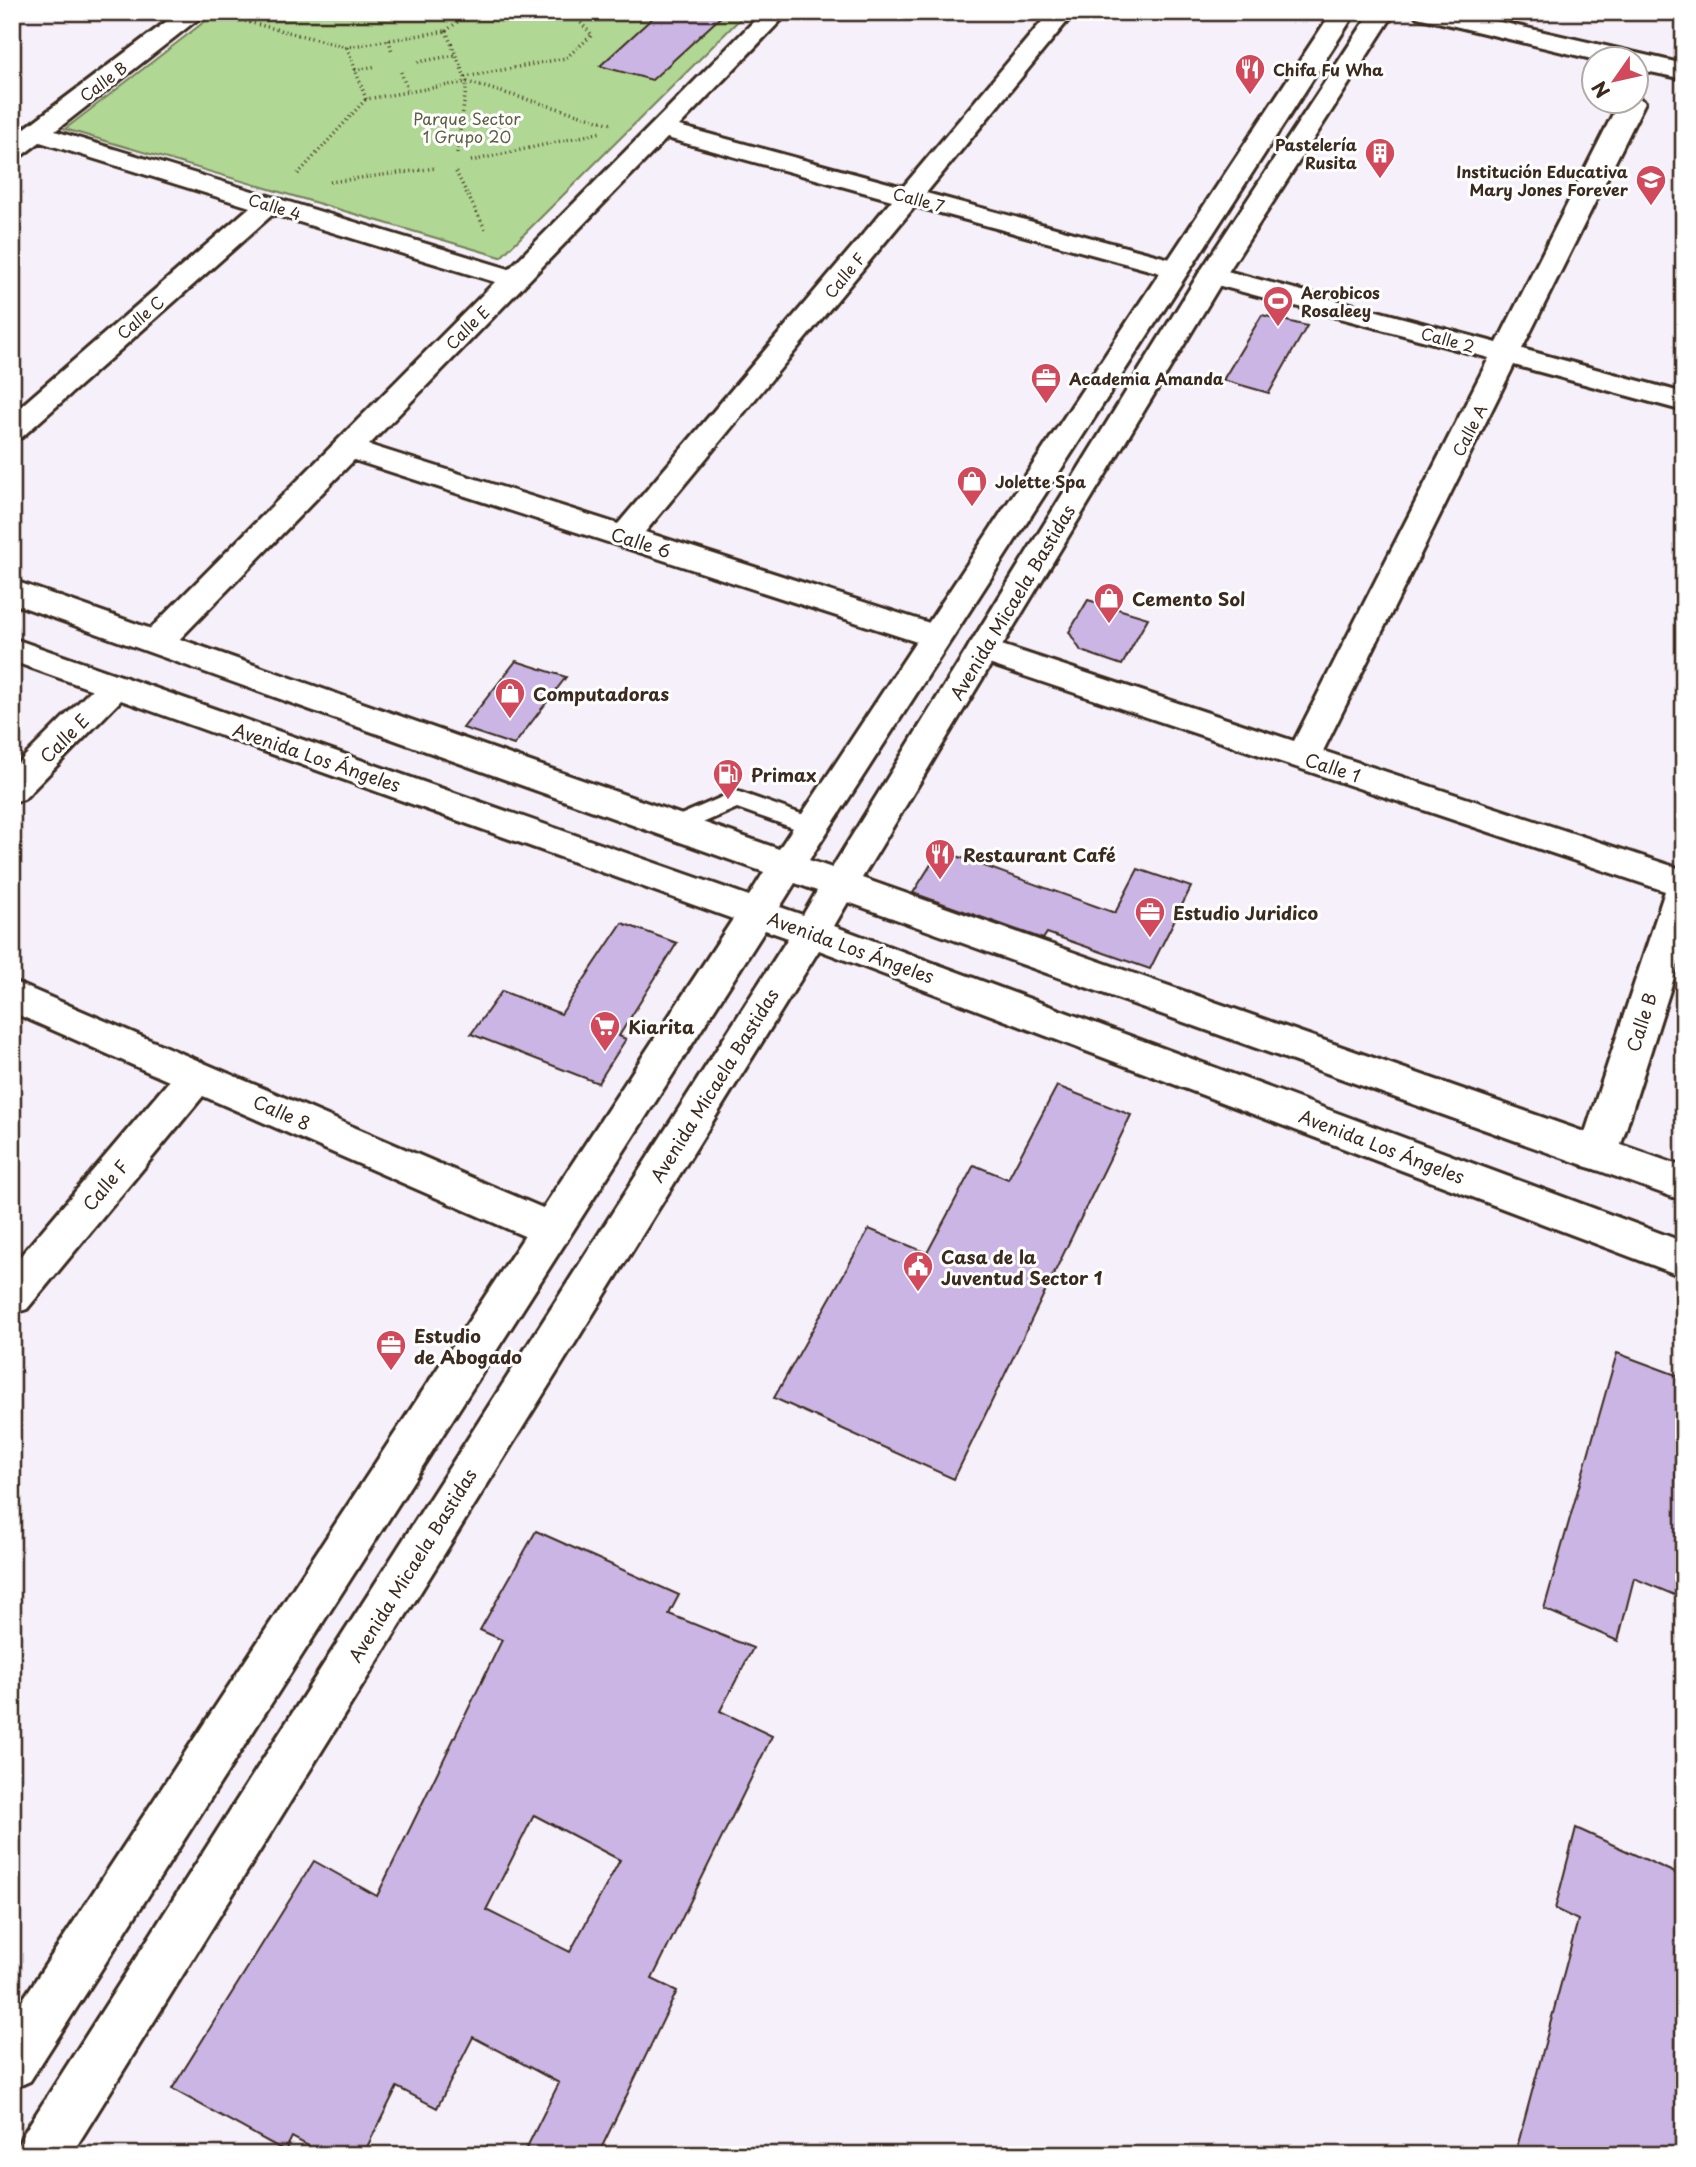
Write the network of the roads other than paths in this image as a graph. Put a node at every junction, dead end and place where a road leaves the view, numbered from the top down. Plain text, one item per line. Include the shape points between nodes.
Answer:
1 (195, 12) edge
2 (777, 12) edge
3 (1063, 12) edge
4 (1344, 12) edge
5 (1383, 12) edge
6 (1425, 12) edge
7 (1580, 48) edge
8 (1650, 64) edge
9 (1684, 72) edge
10 (1625, 116) edge
11 (662, 129) junction
12 (36, 133) junction
13 (12, 151) edge
14 (910, 196) junction
15 (268, 204) junction
16 (1194, 272) junction
17 (514, 279) junction
18 (1507, 355) junction
19 (1684, 402) edge
20 (12, 430) edge
21 (348, 448) junction
22 (624, 537) junction
23 (12, 591) edge
24 (934, 636) junction
25 (157, 642) junction
26 (12, 649) edge
27 (983, 650) junction
28 (115, 685) junction
29 (1303, 757) junction
30 (12, 790) edge
31 (677, 826) junction
32 (813, 827) junction
33 (789, 865) junction
34 (646, 873) junction
35 (1684, 884) edge
36 (839, 885) junction
37 (1684, 890) edge
38 (759, 913) junction
39 (811, 932) junction
40 (12, 996) edge
41 (197, 1074) junction
42 (1598, 1154) junction
43 (1684, 1184) edge
44 (552, 1230) junction
45 (1684, 1260) edge
46 (12, 1296) edge
47 (12, 2063) edge
48 (41, 2155) edge

1 - 12 street, Calle B
2 - 11 street, Calle E
3 - 14 street, Calle F
4 - 16 street, Avenida Micaela Bastidas
5 - 16 street, Avenida Micaela Bastidas
6 - 7 street
8 - 9 street
10 - 18 street, Calle A
11 - 14 street, Calle 7
11 - 17 street, Calle E
12 - 13 street, Calle B
12 - 15 street, Calle 4
14 - 16 street, Calle 7
14 - 22 street, Calle F
15 - 17 street, Calle 4
15 - 20 street, Calle C
16 - 18 street, Calle 2
16 - 24 street, Avenida Micaela Bastidas
16 - 27 street, Avenida Micaela Bastidas
17 - 21 street, Calle E
18 - 19 street, Calle 2
18 - 29 street, Calle A
21 - 22 street, Calle 6
21 - 25 street, Calle E
22 - 24 street, Calle 6
23 - 25 street
24 - 32 street, Avenida Micaela Bastidas
25 - 31 street
26 - 28 street, Avenida Los Ángeles
27 - 29 street, Calle 1
27 - 36 street, Avenida Micaela Bastidas
28 - 30 street, Calle E
28 - 34 street, Avenida Los Ángeles
29 - 35 street, Calle 1
31 - 32 lane via 736,799
31 - 33 street
31 - 34 street
32 - 33 street, Avenida Micaela Bastidas
33 - 36 street
33 - 38 street, Avenida Micaela Bastidas
34 - 38 street, Avenida Los Ángeles
36 - 39 street, Avenida Micaela Bastidas
36 - 42 street
37 - 42 street, Calle B
38 - 39 street, Avenida Los Ángeles
38 - 44 street, Avenida Micaela Bastidas
39 - 45 street, Avenida Los Ángeles
39 - 48 street, Avenida Micaela Bastidas
40 - 41 street, Calle 8
41 - 44 street, Calle 8
41 - 46 street, Calle F
42 - 43 street
44 - 47 street, Avenida Micaela Bastidas

